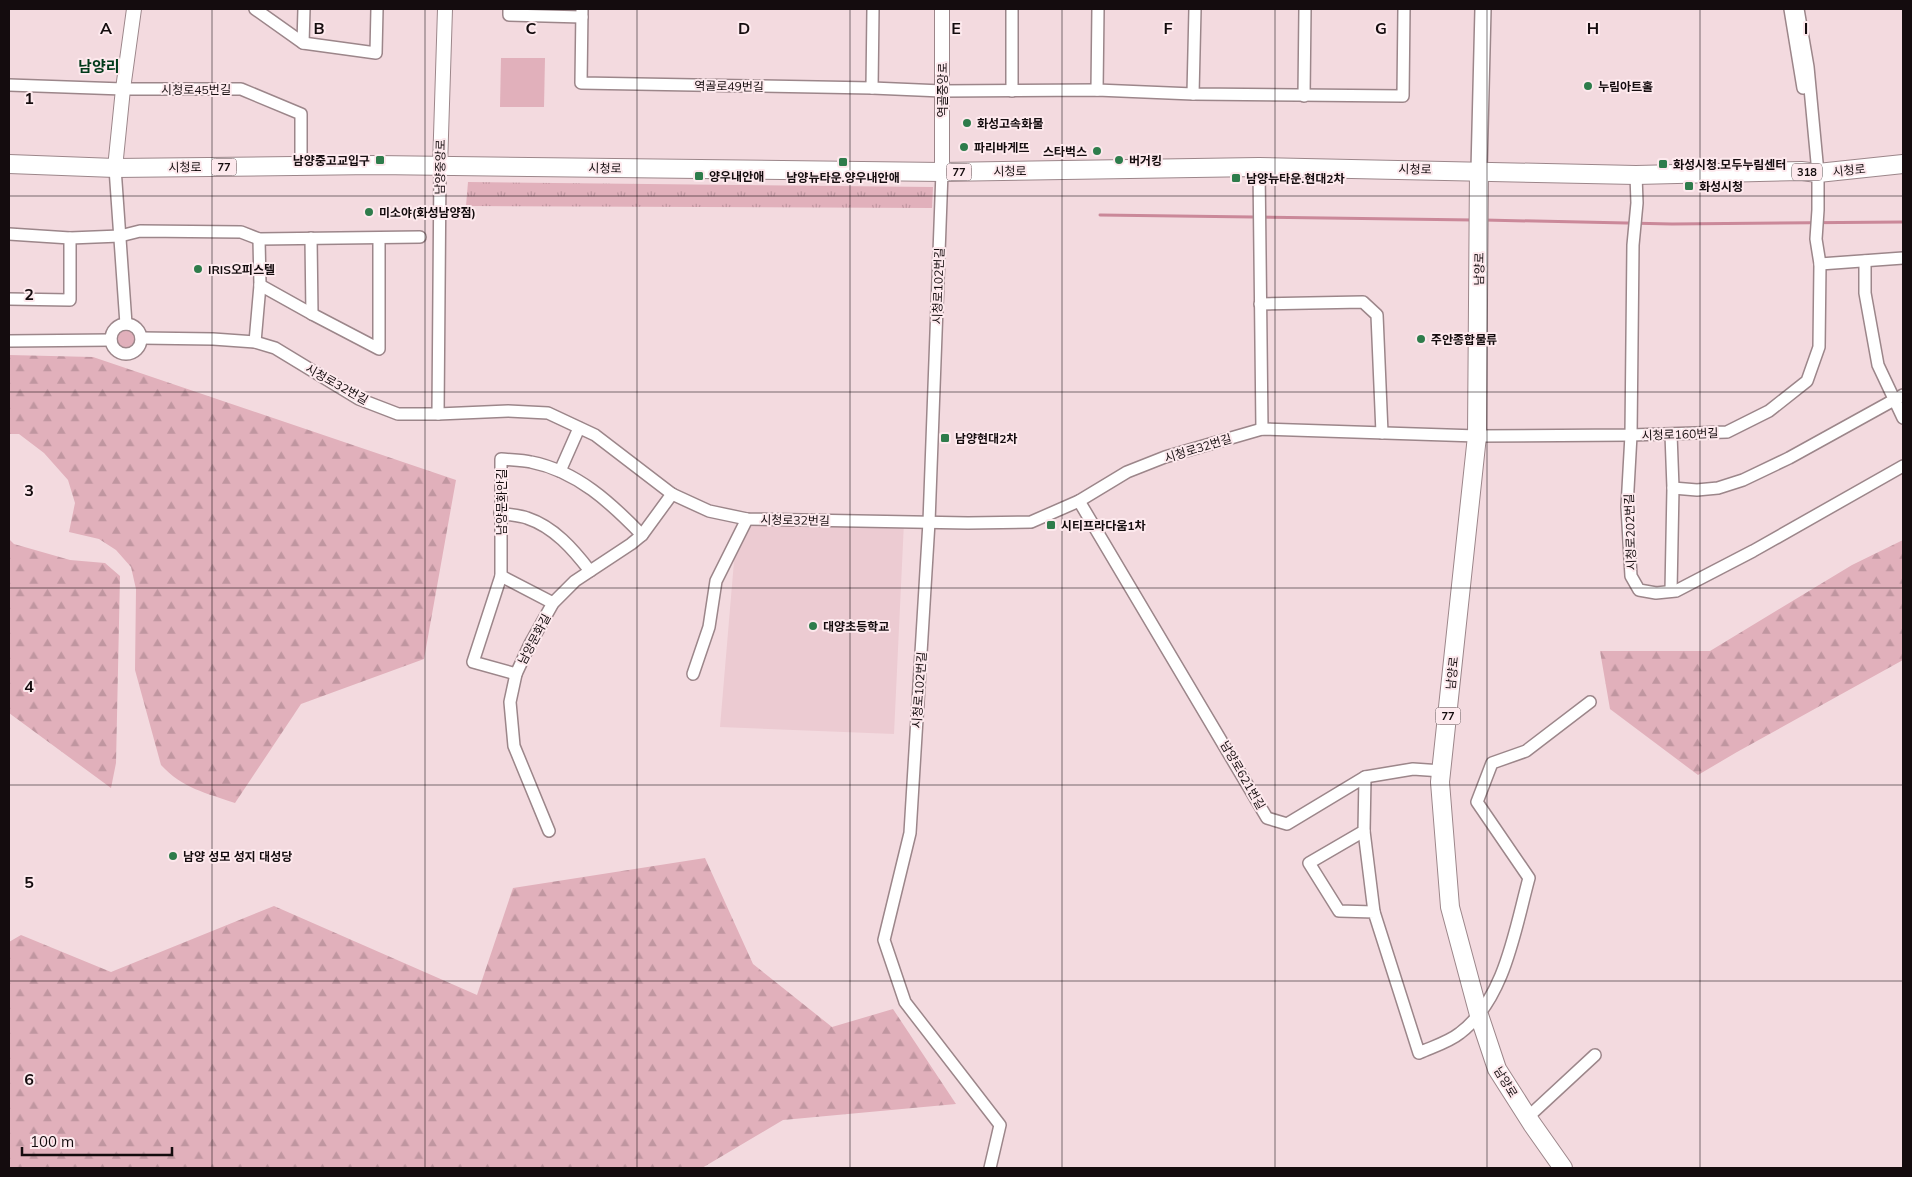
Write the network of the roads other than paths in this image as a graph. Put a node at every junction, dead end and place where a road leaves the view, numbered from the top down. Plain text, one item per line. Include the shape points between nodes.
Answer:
1 (134, 9) edge
2 (255, 9) edge
3 (304, 9) edge
4 (377, 9) edge
5 (445, 9) edge
6 (510, 9) edge
7 (872, 9) edge
8 (942, 9) edge
9 (1012, 9) edge
10 (1098, 9) edge
11 (1195, 9) edge
12 (1305, 9) edge
13 (1404, 9) edge
14 (1483, 9) edge
15 (1790, 9) edge
16 (1798, 9) edge
17 (582, 13) edge
18 (303, 43) junction
19 (9, 85) edge
20 (872, 88) junction
21 (123, 89) junction
22 (1097, 90) junction
23 (942, 91) junction
24 (1012, 91) junction
25 (1193, 94) junction
26 (1304, 96) junction
27 (9, 164) edge
28 (1903, 164) edge
29 (301, 166) junction
30 (440, 167) junction
31 (1259, 167) junction
32 (115, 168) junction
33 (1479, 170) junction
34 (942, 172) junction
35 (1818, 173) junction
36 (1636, 174) junction
37 (9, 234) edge
38 (120, 236) junction
39 (420, 237) dead end
40 (70, 238) junction
41 (312, 238) junction
42 (379, 238) junction
43 (259, 239) junction
44 (1903, 258) edge
45 (1865, 261) junction
46 (1820, 264) junction
47 (260, 285) junction
48 (9, 299) edge
49 (1260, 304) junction
50 (312, 314) junction
51 (126, 324) junction
52 (141, 338) junction
53 (111, 340) junction
54 (9, 341) edge
55 (256, 342) junction
56 (1899, 398) edge
57 (438, 414) junction
58 (1903, 418) edge
59 (579, 428) junction
60 (1262, 429) junction
61 (1382, 433) junction
62 (1671, 434) junction
63 (1631, 435) junction
64 (1477, 436) junction
65 (1903, 466) edge
66 (560, 471) junction
67 (1673, 488) junction
68 (672, 494) junction
69 (1079, 501) junction
70 (500, 513) junction
71 (747, 519) junction
72 (929, 522) junction
73 (642, 535) junction
74 (590, 571) junction
75 (501, 576) junction
76 (1671, 591) junction
77 (553, 603) junction
78 (516, 674) junction
79 (693, 674) dead end
80 (1590, 702) dead end
81 (1442, 771) junction
82 (1365, 777) junction
83 (549, 831) dead end
84 (1364, 831) junction
85 (1374, 912) junction
86 (1479, 1015) junction
87 (1595, 1055) dead end
88 (1528, 1117) junction
89 (990, 1168) edge
90 (1563, 1168) edge

1 - 21 street
2 - 18 street
3 - 18 street
4 - 18 street via 376,53
5 - 30 street, 남양중앙로
6 - 17 street via 509,16
7 - 20 street
8 - 23 street, 역골중앙로
9 - 24 street
10 - 22 street
11 - 25 street
12 - 26 street
13 - 26 street via 1403,96
14 - 33 main road
15 - 35 street
16 - 35 street via 1808,67
17 - 20 street, 역골로49번길 via 581,84
19 - 21 street, 시청로45번길
20 - 23 street
21 - 29 street, 시청로45번길 via 241,88 294,109 301,114
21 - 32 street
22 - 24 street
22 - 25 street
23 - 24 street
23 - 34 street, 역골중앙로
25 - 26 street
27 - 32 main road, 시청로 / 77
28 - 35 main road, 시청로 / 318
29 - 30 main road, 시청로 / 77
29 - 32 main road, 시청로 / 77
30 - 34 main road, 시청로 / 77
30 - 57 street, 남양중앙로
31 - 33 main road, 시청로 / 77
31 - 34 main road, 시청로 / 77
31 - 49 street
32 - 38 street
33 - 36 main road, 시청로 / 318
33 - 64 main road, 남양로 / 77
34 - 72 street, 시청로102번길
35 - 36 main road, 시청로 / 318
35 - 46 street, 시청로160번길 via 1816,239
36 - 63 street, 시청로202번길
37 - 40 street
38 - 40 street
38 - 43 street via 140,231 241,232
38 - 51 street
39 - 42 street
40 - 48 street via 70,300
41 - 42 street
41 - 43 street
41 - 50 street
42 - 50 street via 379,349
43 - 47 street
44 - 45 street
45 - 46 street
45 - 56 street via 1864,293 1878,365
46 - 62 street, 시청로160번길 via 1819,347 1807,381 1769,411 1727,432
47 - 50 street
47 - 55 street
49 - 60 street
49 - 61 street via 1363,302 1377,315
51 - 52 street via 134,326
51 - 53 street via 114,331
52 - 53 street via 138,348 125,354 116,349
52 - 55 street, 시청로32번길
53 - 54 street
55 - 57 street, 시청로32번길 via 275,348 359,399 398,414
56 - 58 street
56 - 67 street via 1743,480 1718,488
57 - 59 street, 시청로32번길 via 548,413
59 - 66 street
59 - 68 street, 시청로32번길 via 595,435
60 - 61 street, 시청로32번길
60 - 69 street, 시청로32번길 via 1142,466
61 - 64 street, 시청로32번길
62 - 63 street, 시청로160번길
62 - 67 street
63 - 64 street, 시청로160번길
63 - 76 street, 시청로202번길 via 1627,507 1631,576 1639,590
64 - 81 main road, 남양로 / 77
65 - 76 street, 시청로202번길 via 1753,552
66 - 70 street, 남양문화안길 via 532,462 501,459
66 - 73 street, 남양문화안길 via 584,483 616,508
67 - 76 street
68 - 71 street, 시청로32번길 via 709,511
68 - 73 street, 남양문화길
69 - 72 street, 시청로32번길 via 1031,522
69 - 82 street, 남양로621번길 via 1268,818 1287,824
70 - 74 street via 527,518 549,528 574,549
70 - 75 street, 남양문화안길
71 - 72 street, 시청로32번길
71 - 79 street via 716,581 709,627
72 - 89 street, 시청로102번길 via 910,833 884,940 905,1002 1000,1125
73 - 74 street, 남양문화길
74 - 77 street, 남양문화길
75 - 77 street
75 - 78 street, 남양문화안길 via 473,662
77 - 78 street, 남양문화길
78 - 83 street, 남양문화길 via 510,702 514,746
80 - 86 street via 1526,751 1492,763 1477,802 1529,878 1499,983
81 - 82 street via 1412,769
81 - 86 main road, 남양로 / 77 via 1440,782 1450,907
82 - 84 street
84 - 85 street
84 - 85 street via 1309,863 1340,911
85 - 86 street via 1419,1053 1460,1034
86 - 88 main road, 남양로 / 77 via 1497,1068
87 - 88 street
88 - 90 main road, 남양로 / 77

